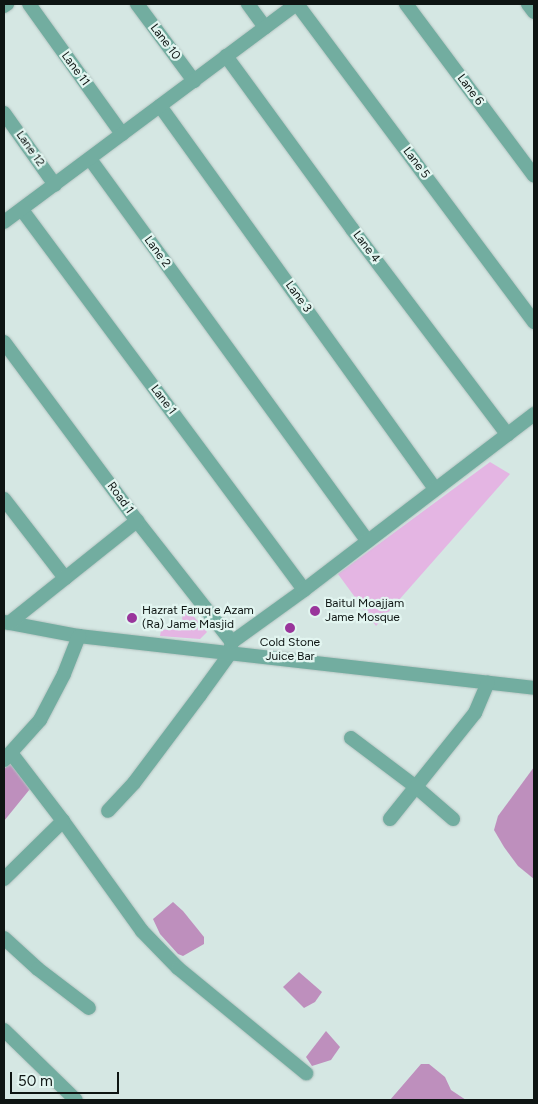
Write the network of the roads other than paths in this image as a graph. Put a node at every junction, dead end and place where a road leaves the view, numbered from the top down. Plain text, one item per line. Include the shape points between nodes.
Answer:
1 (7, 4) edge
2 (28, 4) edge
3 (136, 4) edge
4 (248, 4) edge
5 (297, 4) edge
6 (406, 4) edge
7 (528, 4) edge
8 (4, 6) edge
9 (534, 12) edge
10 (265, 27) junction
11 (226, 56) junction
12 (194, 80) junction
13 (160, 106) junction
14 (4, 113) edge
15 (122, 134) junction
16 (90, 159) junction
17 (534, 176) edge
18 (56, 186) junction
19 (22, 210) junction
20 (4, 222) edge
21 (534, 322) edge
22 (4, 342) edge
23 (534, 414) edge
24 (508, 435) junction
25 (435, 488) junction
26 (4, 499) edge
27 (137, 521) junction
28 (368, 541) junction
29 (65, 578) junction
30 (304, 590) junction
31 (6, 622) edge
32 (79, 636) junction
33 (230, 648) junction
34 (488, 683) junction
35 (534, 688) edge
36 (351, 738) dead end
37 (7, 757) edge
38 (416, 787) junction
39 (108, 811) dead end
40 (390, 819) dead end
41 (453, 819) dead end
42 (63, 821) junction
43 (4, 879) edge
44 (4, 938) edge
45 (89, 1008) dead end
46 (4, 1030) edge
47 (306, 1073) dead end
48 (76, 1100) edge

1 - 8 street
2 - 15 street, Lane 11
3 - 12 street, Lane 10
4 - 10 street
5 - 10 street
5 - 21 street, Lane 5
6 - 17 street, Lane 6
7 - 9 street
10 - 11 street
11 - 12 street
11 - 24 street, Lane 4
12 - 13 street
13 - 15 street
13 - 25 street, Lane 3
14 - 18 street, Lane 12
15 - 16 street
16 - 18 street
16 - 28 street, Lane 2
18 - 19 street
19 - 20 street
19 - 30 street, Lane 1
22 - 27 street, Road 1
23 - 24 street
24 - 25 street
25 - 28 street
26 - 29 street
27 - 29 street
27 - 33 street, Road 1
28 - 30 street
29 - 31 street
30 - 33 street
31 - 32 street
32 - 33 street
32 - 37 street via 40,720
33 - 34 street
33 - 39 street via 169,738
34 - 35 street
34 - 38 street via 475,712
36 - 38 street
37 - 42 street
38 - 40 street
38 - 41 street
42 - 43 street
42 - 47 street via 142,931 178,968
44 - 45 street
46 - 48 street

